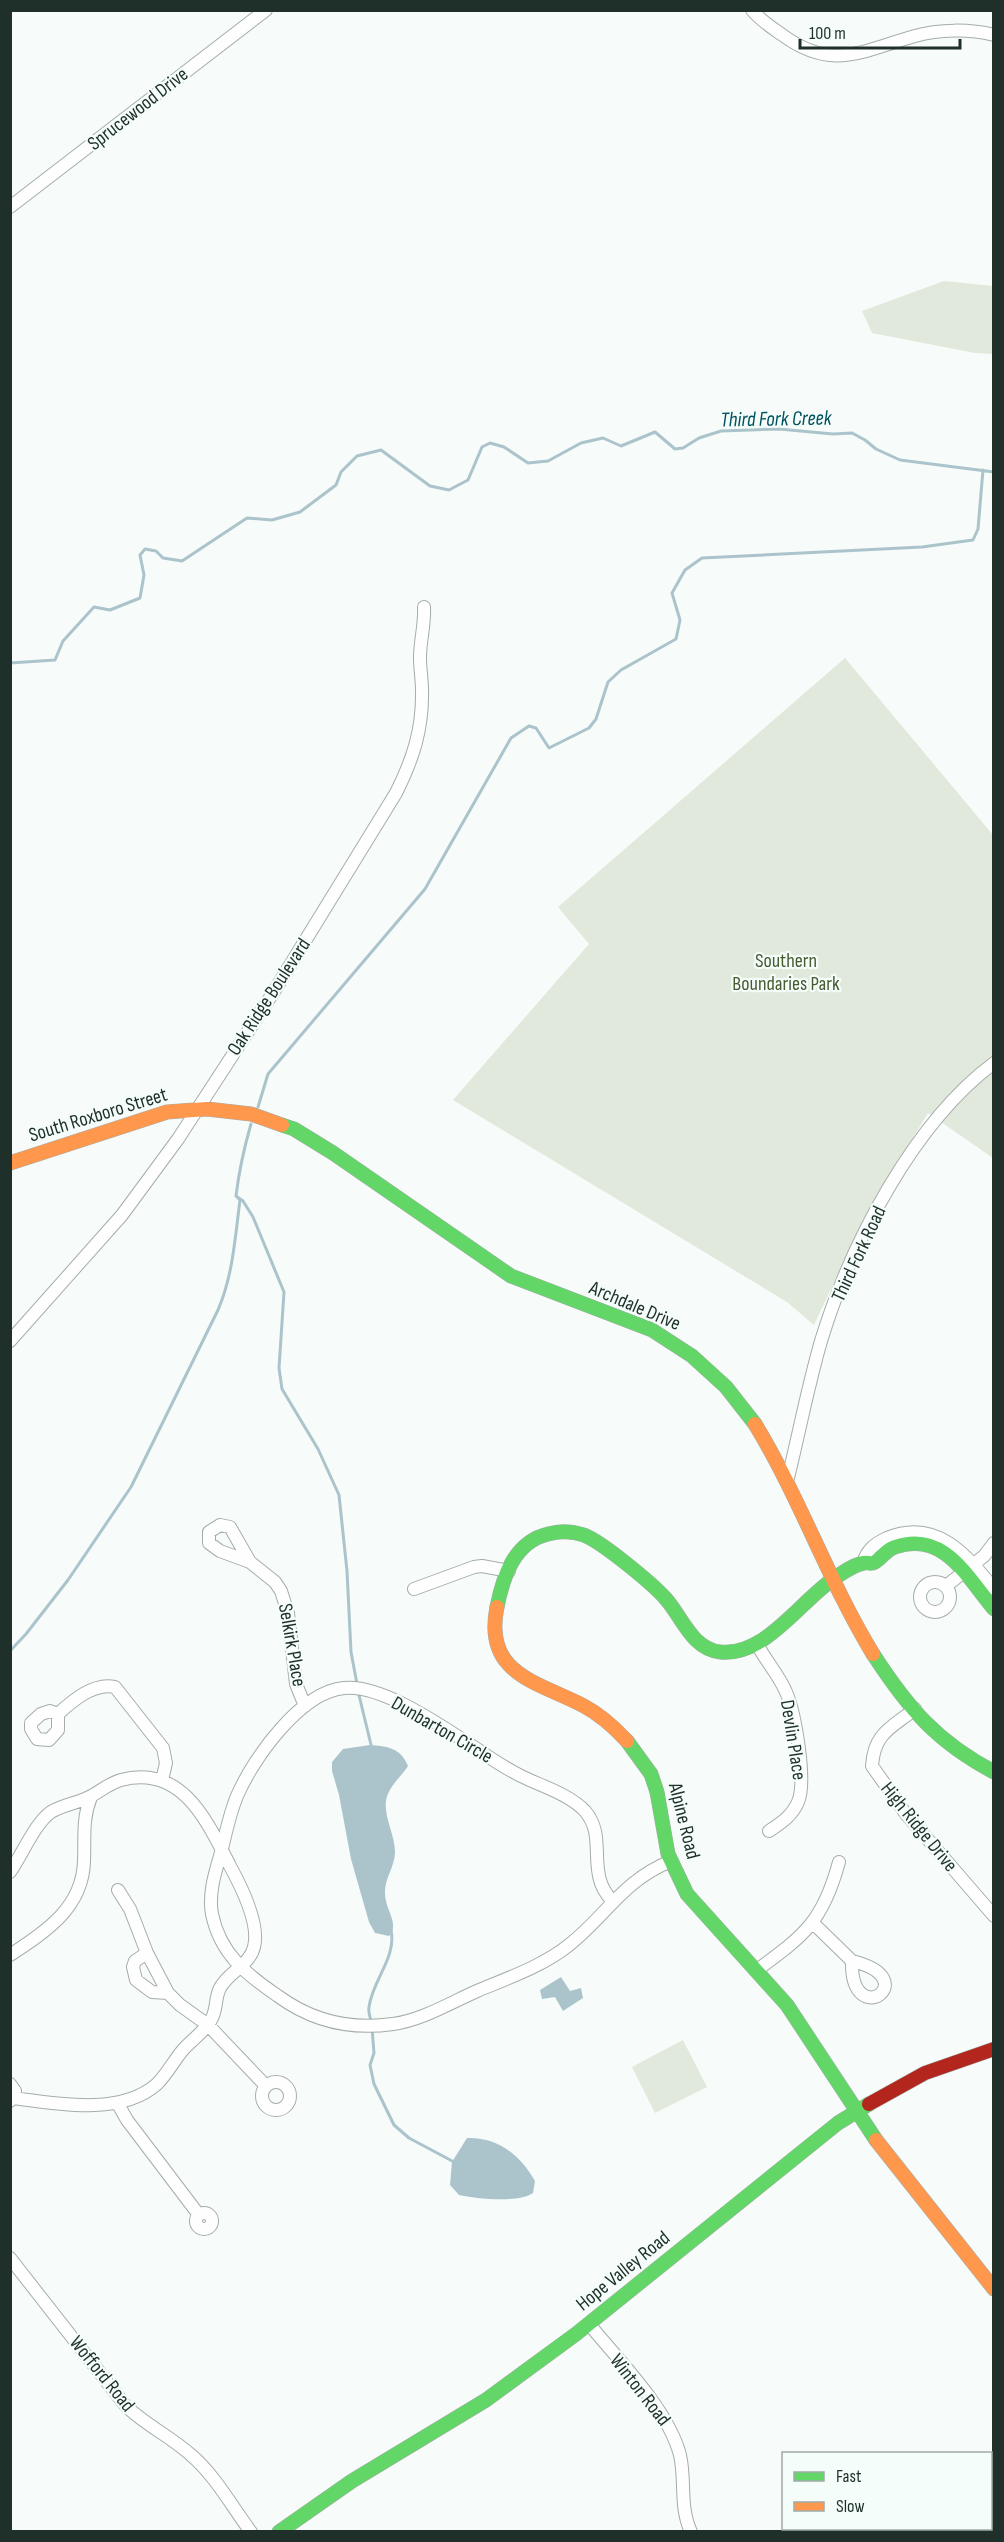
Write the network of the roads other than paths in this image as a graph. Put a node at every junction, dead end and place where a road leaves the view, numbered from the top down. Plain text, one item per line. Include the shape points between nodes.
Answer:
1 (266, 10) edge
2 (752, 10) edge
3 (993, 35) edge
4 (10, 207) edge
5 (424, 607) dead end
6 (993, 1063) edge
7 (197, 1109) junction
8 (10, 1162) edge
9 (10, 1341) edge
10 (788, 1478) junction
11 (993, 1543) edge
12 (250, 1562) dead end
13 (968, 1569) junction
14 (509, 1571) junction
15 (834, 1579) junction
16 (946, 1586) dead end
17 (414, 1589) dead end
18 (993, 1589) edge
19 (993, 1609) edge
20 (757, 1644) junction
21 (305, 1706) junction
22 (915, 1709) junction
23 (58, 1714) dead end
24 (993, 1772) edge
25 (162, 1780) junction
26 (91, 1797) junction
27 (769, 1831) dead end
28 (221, 1849) junction
29 (671, 1861) junction
30 (839, 1862) dead end
31 (10, 1872) edge
32 (118, 1890) dead end
33 (612, 1901) junction
34 (993, 1916) edge
35 (814, 1924) junction
36 (147, 1953) junction
37 (10, 1955) edge
38 (852, 1961) dead end
39 (239, 1967) junction
40 (757, 1970) junction
41 (168, 1993) junction
42 (208, 2025) junction
43 (993, 2049) edge
44 (10, 2084) edge
45 (266, 2086) dead end
46 (12, 2100) edge
47 (118, 2104) junction
48 (855, 2111) junction
49 (199, 2215) dead end
50 (10, 2258) edge
51 (993, 2289) edge
52 (588, 2324) junction
53 (251, 2532) edge
54 (279, 2532) edge
55 (691, 2532) edge

1 - 4 street, Sprucewood Drive
2 - 3 street via 798,47 832,57 928,33
5 - 7 street, Oak Ridge Boulevard via 420,655 422,712 412,762 359,856
6 - 10 street, Third Fork Road via 960,1091 931,1124 868,1228 820,1344
7 - 8 street, South Roxboro Street via 150,1116
7 - 9 street, Oak Ridge Boulevard via 122,1215
7 - 10 street, Archdale Drive via 251,1114 294,1130 511,1276 670,1339 702,1363 742,1405
10 - 15 street, Archdale Drive
11 - 13 street
12 - 21 street, Selkirk Place via 275,1581 285,1601 294,1677
13 - 15 street, Alpine Road via 940,1548 924,1543 886,1551 872,1563 863,1563
13 - 16 street
13 - 18 street
13 - 19 street, Alpine Road
14 - 17 street via 474,1567
14 - 20 street, Alpine Road via 523,1545 539,1535 582,1534 660,1593 699,1643 724,1652 742,1651
14 - 29 street, Alpine Road via 496,1613 495,1634 500,1652 522,1679 595,1712 638,1753 657,1789
15 - 20 street, Alpine Road
15 - 22 street, Archdale Drive via 866,1642
20 - 27 street, Devlin Place via 786,1690 802,1777 799,1801 793,1811
21 - 28 street, Dunbarton Circle via 263,1752 242,1786
21 - 33 street, Dunbarton Circle via 339,1688 362,1689 399,1702 517,1774 577,1804 592,1822 600,1880
22 - 24 street, Archdale Drive via 934,1732
22 - 34 street, High Ridge Drive via 875,1743 872,1766 906,1814
23 - 25 street via 88,1692 108,1685 115,1687 163,1748 166,1763
25 - 26 street via 120,1780
25 - 28 street via 187,1796
26 - 31 street via 50,1813
26 - 37 street via 84,1820 84,1870 75,1898 60,1920
28 - 39 street, Dunbarton Circle via 212,1890 213,1916 224,1947
28 - 39 street via 252,1916 255,1935 254,1948
29 - 33 street, Dunbarton Circle via 640,1877
29 - 40 street, Alpine Road via 694,1903
30 - 35 street via 831,1892
32 - 36 street via 135,1919
33 - 39 street, Dunbarton Circle via 578,1937 552,1957 434,2011 391,2024 356,2025 313,2017 282,2000
35 - 38 street
35 - 40 street
36 - 41 street
36 - 41 street via 135,1961 136,1980 152,1992
39 - 42 street via 220,1987 214,2017
40 - 48 street, Alpine Road via 795,2016
41 - 42 street
42 - 45 street
42 - 47 street via 182,2050 158,2083 140,2096
43 - 48 street, Hope Valley Road via 925,2073
44 - 46 street via 15,2091
46 - 47 street
47 - 49 street
48 - 51 street, Alpine Road
48 - 52 street, Hope Valley Road
50 - 53 street, Wofford Road via 125,2405 199,2462
52 - 54 street, Hope Valley Road via 486,2400 352,2481
52 - 55 street, Winton Road via 671,2428 681,2464 684,2513

